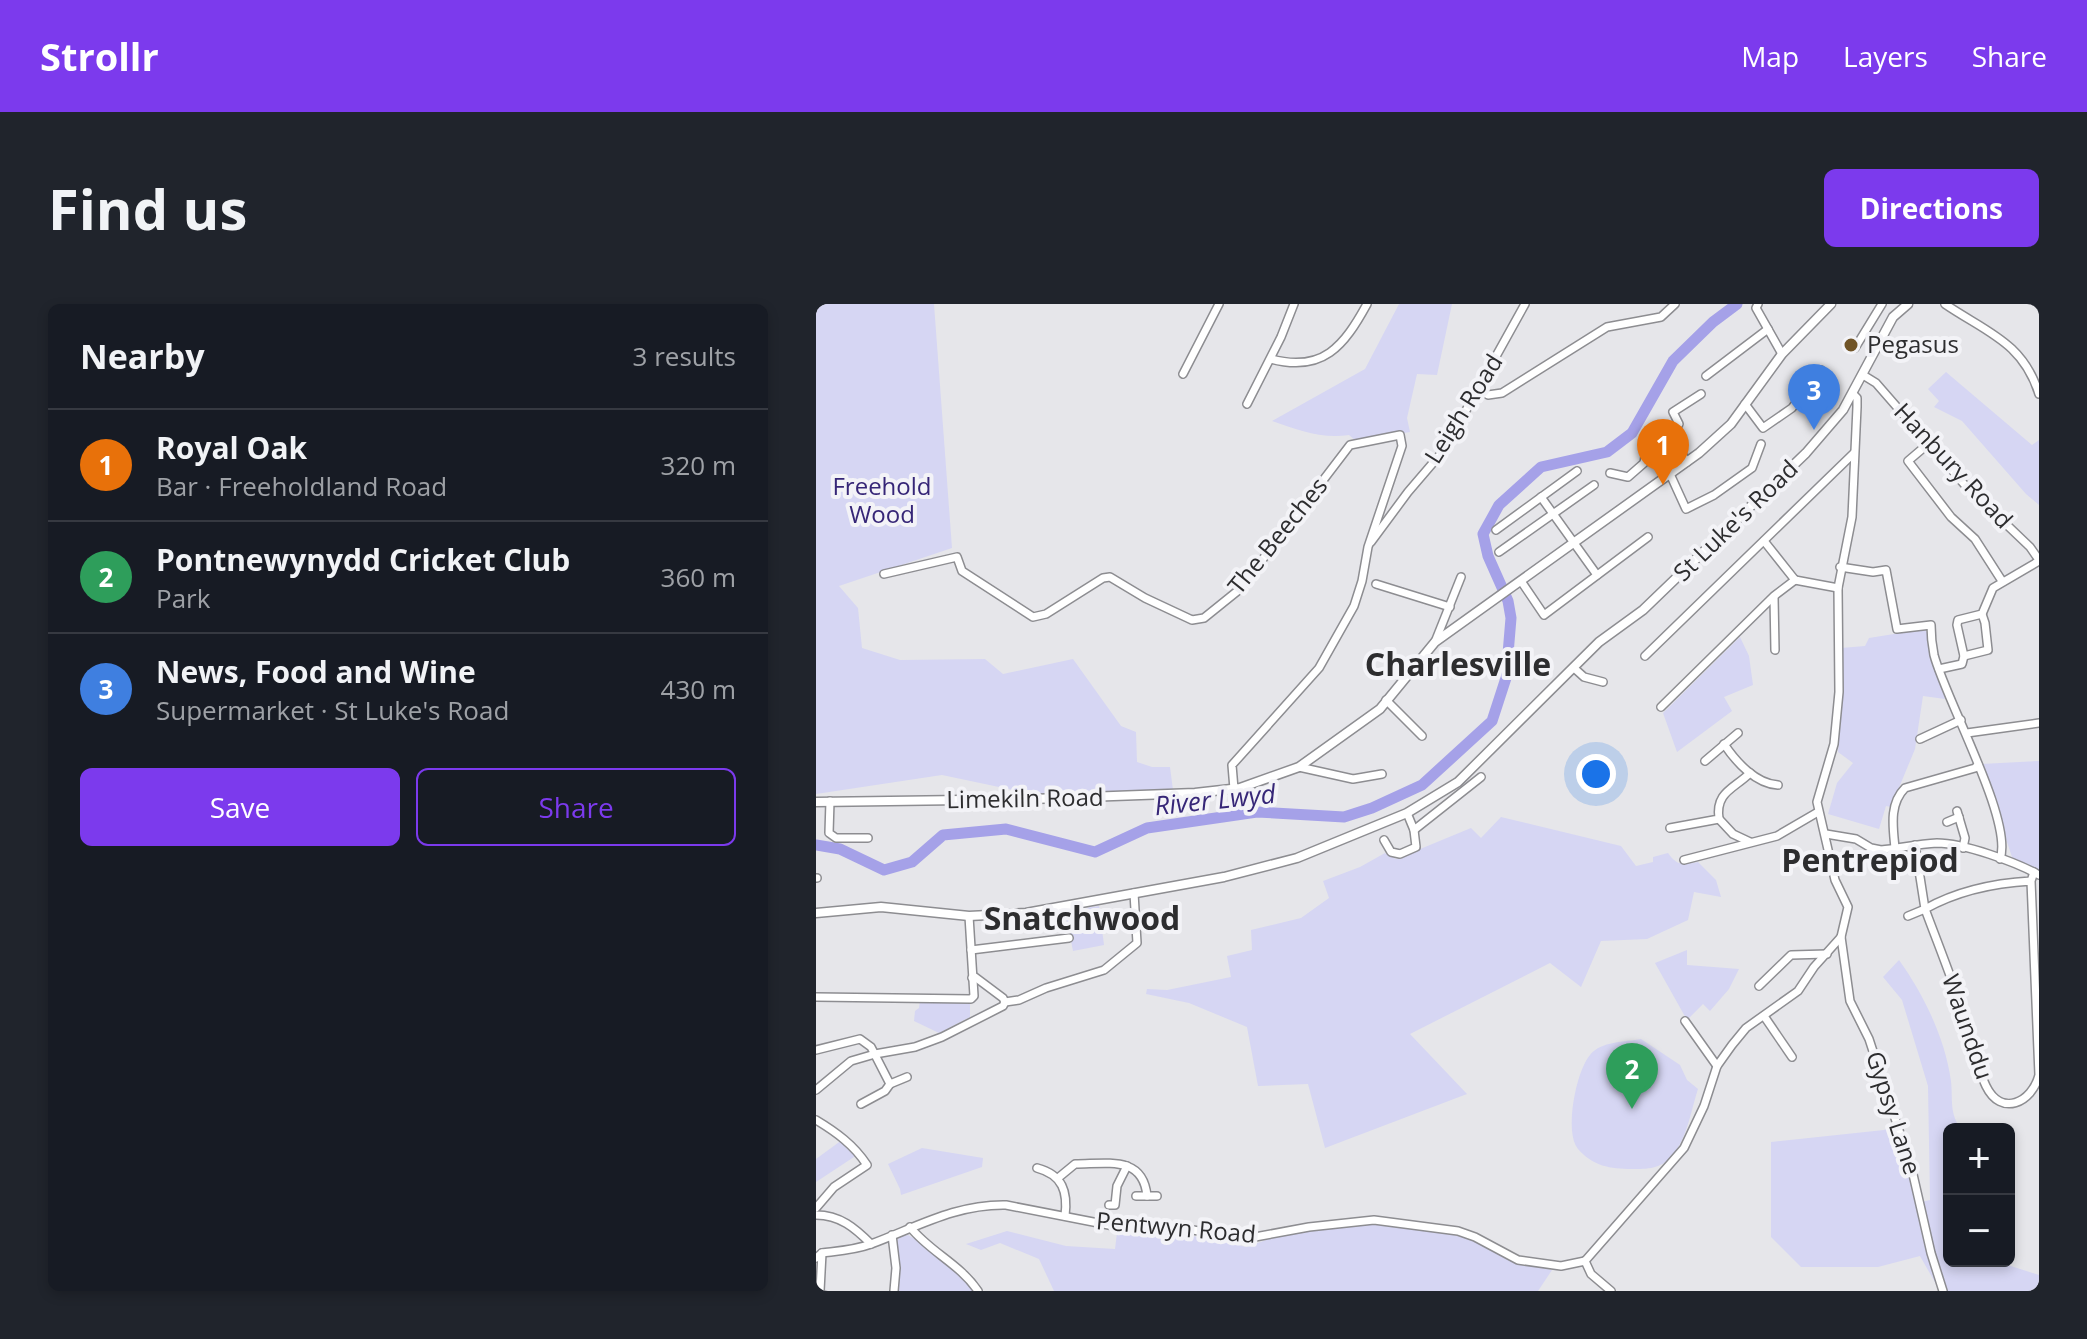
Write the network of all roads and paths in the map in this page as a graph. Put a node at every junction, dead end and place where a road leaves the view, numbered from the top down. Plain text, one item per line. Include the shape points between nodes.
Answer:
1 (1219, 304) edge
2 (1294, 304) edge
3 (1367, 304) edge
4 (1525, 304) edge
5 (1675, 304) edge
6 (1758, 304) edge
7 (1831, 304) edge
8 (1882, 304) edge
9 (1908, 304) edge
10 (1945, 304) edge
11 (1768, 329) junction
12 (1855, 348) dead end
13 (1782, 354) junction
14 (1271, 359) junction
15 (1821, 370) dead end
16 (1183, 374) dead end
17 (1863, 375) junction
18 (1706, 376) dead end
19 (1479, 390) junction
20 (1701, 394) dead end
21 (1853, 394) junction
22 (2039, 394) edge
23 (1247, 404) dead end
24 (1745, 404) junction
25 (1671, 437) junction
26 (1761, 444) dead end
27 (1928, 444) junction
28 (1854, 453) junction
29 (1687, 462) junction
30 (1577, 471) dead end
31 (1610, 473) dead end
32 (1670, 474) junction
33 (1594, 485) dead end
34 (1541, 497) junction
35 (1553, 514) junction
36 (1496, 530) dead end
37 (1648, 537) dead end
38 (1764, 541) junction
39 (1574, 543) junction
40 (1368, 547) junction
41 (1499, 552) dead end
42 (2039, 561) edge
43 (1840, 567) junction
44 (884, 574) dead end
45 (1597, 575) junction
46 (1461, 577) dead end
47 (1795, 580) junction
48 (1521, 581) junction
49 (2002, 581) junction
50 (1376, 584) dead end
51 (1838, 588) junction
52 (1774, 596) junction
53 (1450, 607) junction
54 (1982, 614) junction
55 (1435, 642) junction
56 (1775, 650) dead end
57 (1645, 656) dead end
58 (1964, 656) junction
59 (1574, 668) junction
60 (1939, 669) junction
61 (1603, 682) dead end
62 (1386, 700) junction
63 (1661, 707) dead end
64 (1961, 720) junction
65 (2039, 723) edge
66 (1738, 733) dead end
67 (1967, 733) junction
68 (1422, 736) dead end
69 (1920, 739) dead end
70 (1724, 744) junction
71 (1705, 761) dead end
72 (1978, 765) junction
73 (1299, 767) junction
74 (1750, 773) junction
75 (1382, 774) dead end
76 (1481, 777) dead end
77 (1358, 778) junction
78 (1778, 785) dead end
79 (1234, 789) junction
80 (1356, 790) dead end
81 (830, 801) junction
82 (816, 802) edge
83 (1818, 812) junction
84 (1407, 813) junction
85 (1719, 819) junction
86 (1947, 822) dead end
87 (1670, 828) dead end
88 (1414, 830) junction
89 (1826, 834) junction
90 (868, 838) dead end
91 (1384, 840) dead end
92 (1750, 842) junction
93 (1915, 845) junction
94 (1895, 848) junction
95 (1963, 848) junction
96 (2000, 859) junction
97 (1684, 860) dead end
98 (2035, 876) edge
99 (1134, 893) junction
100 (1925, 909) junction
101 (816, 913) edge
102 (969, 916) junction
103 (1908, 916) dead end
104 (1842, 935) junction
105 (1069, 938) dead end
106 (971, 950) junction
107 (1827, 954) junction
108 (972, 978) junction
109 (1759, 986) dead end
110 (816, 997) edge
111 (1005, 1002) junction
112 (1764, 1016) junction
113 (1685, 1021) dead end
114 (816, 1050) edge
115 (875, 1054) junction
116 (1792, 1057) dead end
117 (1717, 1066) junction
118 (907, 1077) dead end
119 (890, 1084) junction
120 (816, 1090) edge
121 (861, 1104) dead end
122 (816, 1120) edge
123 (1127, 1166) junction
124 (1037, 1168) dead end
125 (1058, 1178) junction
126 (1136, 1196) dead end
127 (1147, 1196) junction
128 (1157, 1196) dead end
129 (1109, 1205) dead end
130 (816, 1208) edge
131 (816, 1215) edge
132 (1065, 1216) junction
133 (910, 1227) junction
134 (892, 1235) junction
135 (871, 1244) junction
136 (819, 1255) edge
137 (1585, 1261) junction
138 (820, 1291) edge
139 (894, 1291) edge
140 (978, 1291) edge
141 (1611, 1291) edge
142 (1943, 1291) edge

1 - 16 street
2 - 14 street
3 - 14 street via 1350,334 1318,360
4 - 19 street, Leigh Road
5 - 19 street via 1661,317 1607,327 1502,393
6 - 11 street
7 - 13 main road, Limekiln Road
8 - 12 street
9 - 17 main road, St Luke's Road via 1893,317
10 - 22 street via 2012,345
11 - 13 street
11 - 18 street
13 - 24 main road, Limekiln Road
14 - 23 street
15 - 24 street via 1792,408 1763,428
17 - 21 main road, St Luke's Road
17 - 27 street, Hanbury Road
19 - 40 street, Leigh Road via 1444,450
20 - 25 street via 1673,412 1679,424
21 - 28 street
21 - 59 main road, St Luke's Road via 1806,453 1746,513
24 - 29 main road, Limekiln Road via 1731,424
25 - 29 street
25 - 31 street via 1646,450 1644,463 1628,477
26 - 32 street via 1752,468 1686,509
27 - 42 street, Hanbury Road
27 - 49 street via 1908,461 1975,539
28 - 38 street
28 - 43 street via 1852,517
29 - 32 main road, Limekiln Road
30 - 34 street
32 - 39 main road, Limekiln Road
33 - 35 street
34 - 35 street
34 - 36 street
35 - 39 street
35 - 41 street
37 - 45 street
38 - 47 street
38 - 57 street
39 - 45 street
39 - 48 main road, Limekiln Road
40 - 44 street, The Beeches via 1402,446 1400,435 1350,445 1240,589 1204,618 1192,620 1110,577 1033,617 962,571 957,557
40 - 79 street via 1354,606 1319,668 1232,765
42 - 49 street
43 - 51 street
43 - 60 street via 1886,570 1897,629 1931,625
45 - 48 street via 1544,615
46 - 53 street
47 - 51 street
47 - 52 street
48 - 55 main road, Limekiln Road
49 - 54 street via 1993,588
50 - 53 street
51 - 83 street via 1839,692 1834,744
52 - 56 street
52 - 63 street
53 - 55 street
54 - 58 street via 1988,650
54 - 58 street via 1958,620
55 - 62 main road, Limekiln Road
58 - 60 street via 1962,664
59 - 61 street
59 - 84 main road, St Luke's Road via 1458,782
60 - 64 street
62 - 68 street
62 - 73 main road, Limekiln Road
64 - 67 street
64 - 69 street
65 - 67 street
66 - 70 street
67 - 72 street
70 - 71 street
70 - 74 street
72 - 94 street via 1905,788 1894,810
72 - 96 street via 2003,840
73 - 77 street
73 - 79 main road, Limekiln Road
74 - 78 street
74 - 85 street via 1722,794
75 - 77 street
76 - 88 street
77 - 80 street
79 - 81 main road, Limekiln Road via 1140,797
81 - 82 main road, Limekiln Road
81 - 90 street via 829,833 836,838
83 - 89 street
83 - 92 street via 1787,832
84 - 88 street
84 - 99 main road, St Luke's Road via 1297,858
85 - 87 street
85 - 92 street
86 - 95 street via 1958,814
88 - 91 street via 1416,847 1400,854 1391,852
89 - 94 street via 1856,839 1871,848
89 - 104 street via 1835,880 1848,907
92 - 97 street
93 - 94 street
93 - 95 street
93 - 100 street
95 - 96 street
96 - 98 street
98 - 100 street via 1944,899
98 - 100 street, Waunddu via 2039,1075 2028,1098 2016,1103 2004,1103 1987,1087
99 - 102 main road, St Luke's Road via 1026,913
99 - 111 street via 1137,943 1104,970
100 - 103 street
101 - 102 main road, St Luke's Road via 901,907
102 - 106 street
104 - 107 street
104 - 142 street, Gypsy Lane via 1850,1001 1869,1039 1908,1158
105 - 106 street
106 - 108 street
107 - 109 street via 1791,955
107 - 112 street via 1798,991
108 - 110 street via 971,999
108 - 111 street
111 - 115 street via 942,1037
112 - 116 street
112 - 117 street via 1746,1028
113 - 117 street
114 - 115 street via 860,1039
115 - 119 street
115 - 120 street via 851,1061
117 - 137 street via 1684,1148
118 - 119 street
119 - 121 street
122 - 130 street via 843,1138 867,1165 834,1187
123 - 125 street via 1075,1164
123 - 127 street via 1141,1176
123 - 129 street via 1115,1205
124 - 125 street
125 - 132 street via 1066,1192
126 - 127 street
127 - 128 street
131 - 135 street via 834,1216
132 - 133 street, Pentwyn Road via 987,1204
132 - 137 street, Pentwyn Road via 1124,1228 1176,1227 1244,1239 1374,1220 1458,1231 1518,1260 1561,1266
133 - 134 street, Pentwyn Road
133 - 140 street via 967,1275
134 - 135 street, Pentwyn Road
134 - 139 street
135 - 136 street, Pentwyn Road
136 - 138 street
137 - 141 street via 1589,1272

